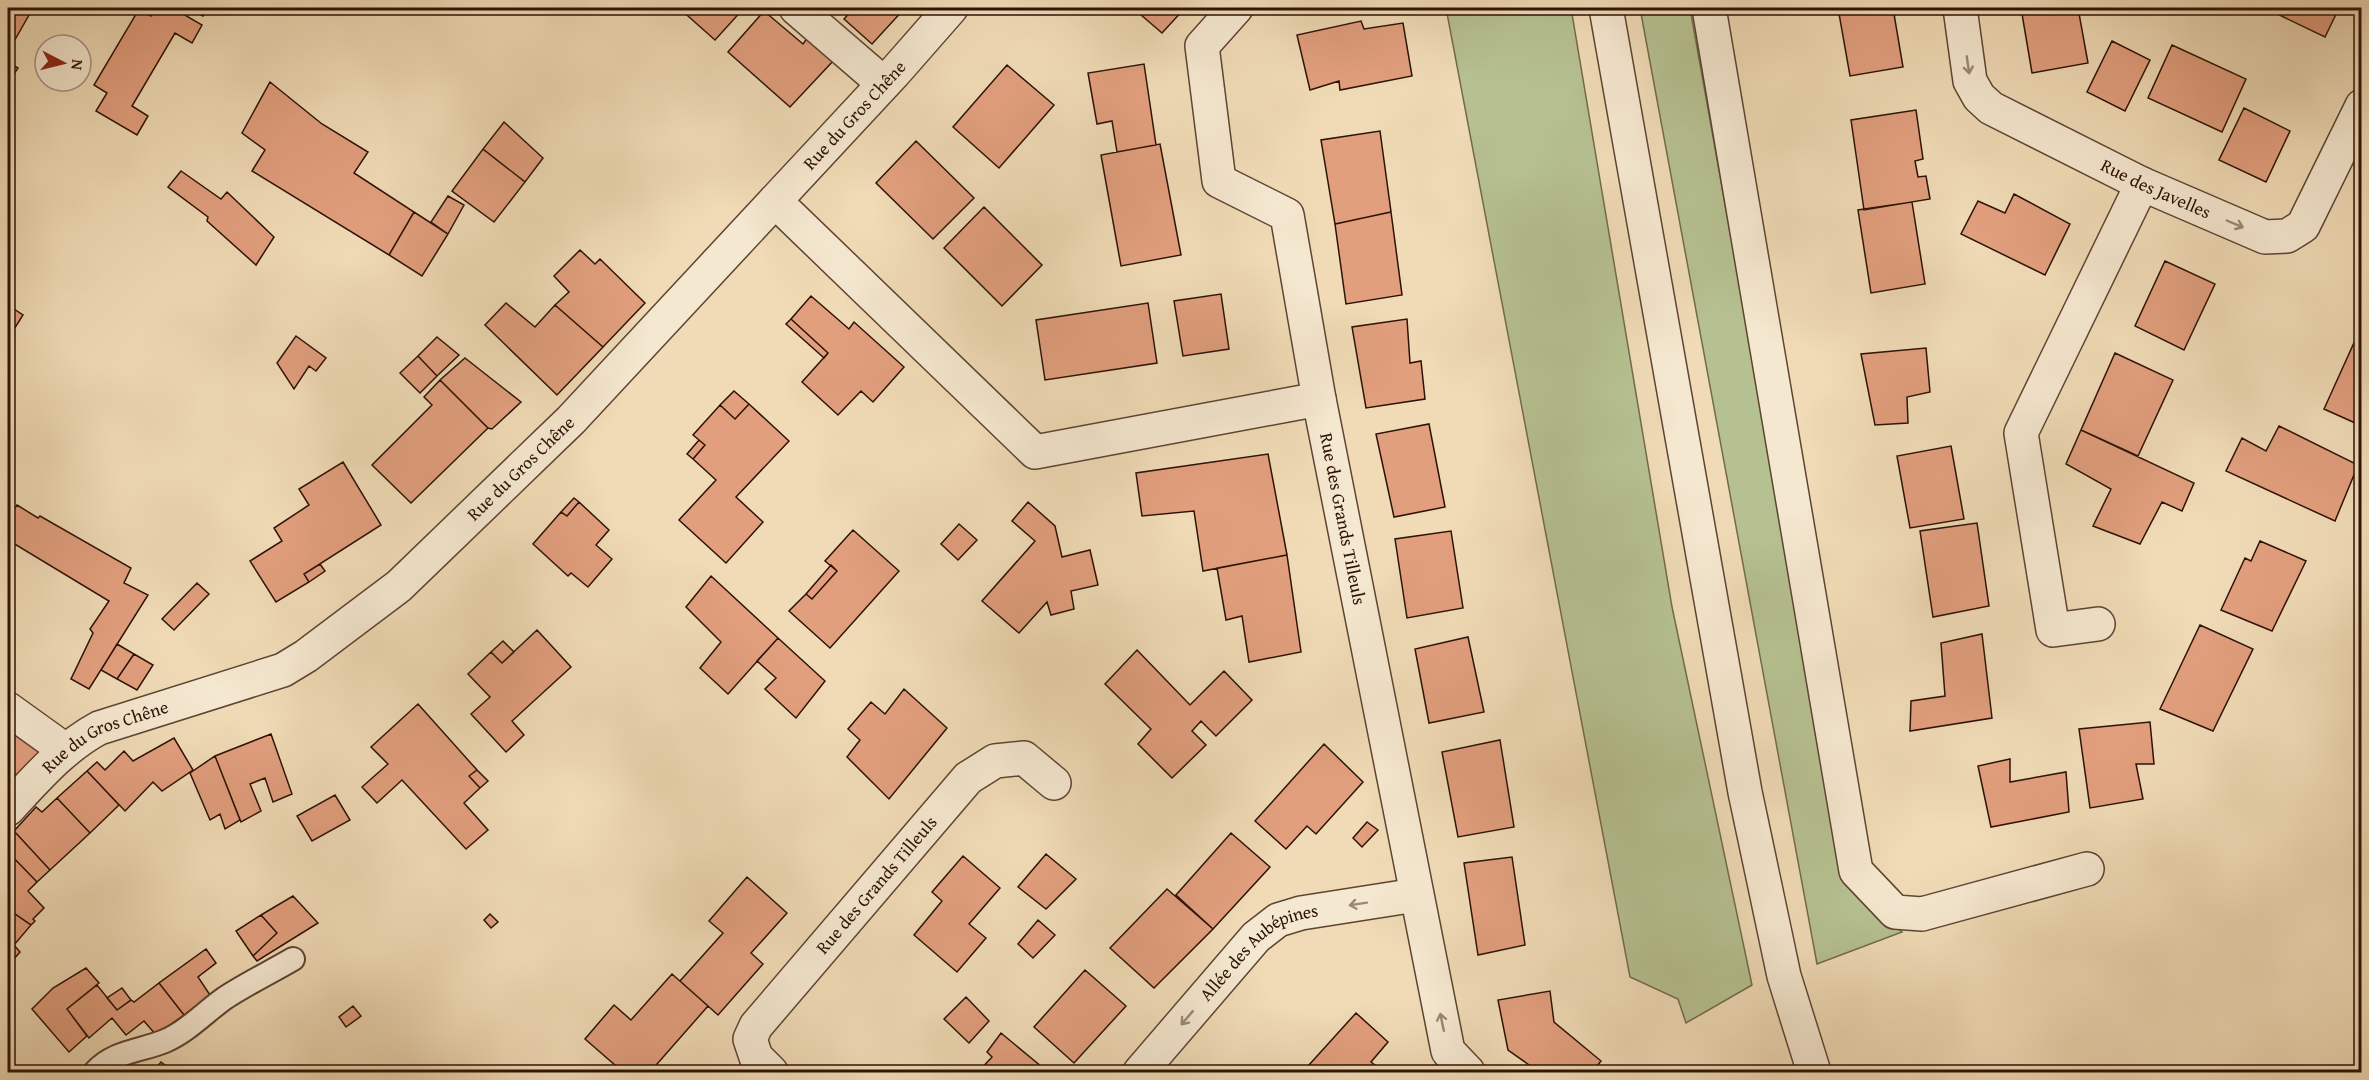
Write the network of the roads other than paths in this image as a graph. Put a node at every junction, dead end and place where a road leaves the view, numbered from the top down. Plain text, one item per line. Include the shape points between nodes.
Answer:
1 (796, 8) edge
2 (951, 8) edge
3 (1236, 8) edge
4 (1606, 8) edge
5 (1709, 8) edge
6 (1960, 8) edge
7 (883, 83) junction
8 (2361, 106) edge
9 (2142, 184) junction
10 (775, 201) junction
11 (1319, 399) junction
12 (2098, 624) dead end
13 (8, 709) edge
14 (64, 750) junction
15 (1054, 783) dead end
16 (8, 809) edge
17 (2087, 869) dead end
18 (1416, 895) junction
19 (293, 960) dead end
20 (95, 1072) edge
21 (771, 1072) edge
22 (1140, 1072) edge
23 (1468, 1072) edge
24 (1814, 1072) edge

1 - 7 street
2 - 7 street, Rue du Gros Chêne
3 - 11 street, Rue des Grands Tilleuls via 1202,46 1219,181 1287,215
4 - 24 street via 1744,792 1784,976
5 - 17 street via 1856,871 1895,912 1922,914
6 -> 9 street, Rue des Javelles via 1970,81 1979,97 1991,108
7 - 10 street, Rue du Gros Chêne
9 -> 8 street, Rue des Javelles via 2265,237 2287,236 2303,226
9 - 12 street via 2021,433 2053,630
10 - 11 street via 1035,452
10 - 14 street, Rue du Gros Chêne via 571,420 399,586 283,670 99,728
11 - 18 street, Rue des Grands Tilleuls
13 - 14 street
14 - 16 street, Rue du Gros Chêne
15 - 21 street, Rue des Grands Tilleuls via 1023,758 995,761 968,778 756,1026 750,1039 756,1057
18 -> 22 street, Allée des Aubépines via 1278,920 1256,937
23 -> 18 street, Rue des Grands Tilleuls via 1448,1051
19 - 20 lane via 226,998 165,1041 124,1053

